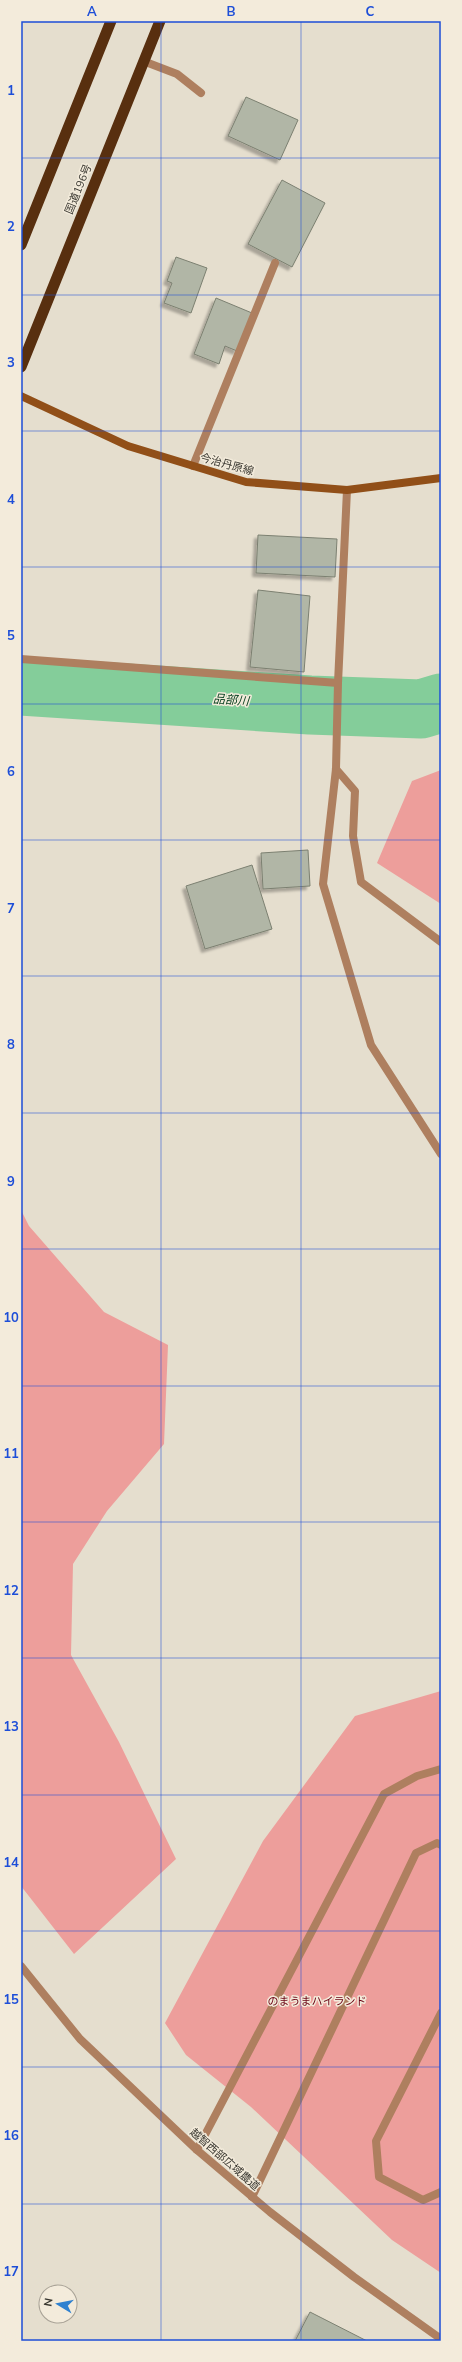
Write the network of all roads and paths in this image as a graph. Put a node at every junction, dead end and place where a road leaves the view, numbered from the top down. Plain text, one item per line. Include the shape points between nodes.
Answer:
1 (111, 21) edge
2 (160, 21) edge
3 (144, 62) junction
4 (201, 93) dead end
5 (21, 245) edge
6 (275, 263) dead end
7 (21, 367) edge
8 (21, 396) edge
9 (193, 466) junction
10 (441, 478) edge
11 (347, 490) junction
12 (21, 659) edge
13 (338, 683) junction
14 (336, 768) junction
15 (441, 942) edge
16 (441, 1154) edge
17 (441, 1769) edge
18 (441, 1844) edge
19 (21, 1966) edge
20 (441, 2013) edge
21 (197, 2150) junction
22 (441, 2192) edge
23 (252, 2197) junction
24 (441, 2339) edge

1 - 5 highway
2 - 3 highway, 国道196号
3 - 4 street via 177,74
3 - 7 highway, 国道196号
6 - 9 street
8 - 9 main road, 今治丹原線 via 128,446
9 - 11 main road, 今治丹原線 via 246,482
10 - 11 main road, 今治丹原線
11 - 13 street
12 - 13 street
13 - 14 street
14 - 15 street via 355,791 353,836 361,882
14 - 16 street via 323,884 371,1045
17 - 21 street via 416,1776 384,1794
18 - 23 street via 437,1843 416,1853
19 - 21 street, 越智西部広域農道 via 80,2039
20 - 22 street via 376,2141 380,2177 423,2200
21 - 23 street, 越智西部広域農道
23 - 24 street, 越智西部広域農道 via 354,2277

